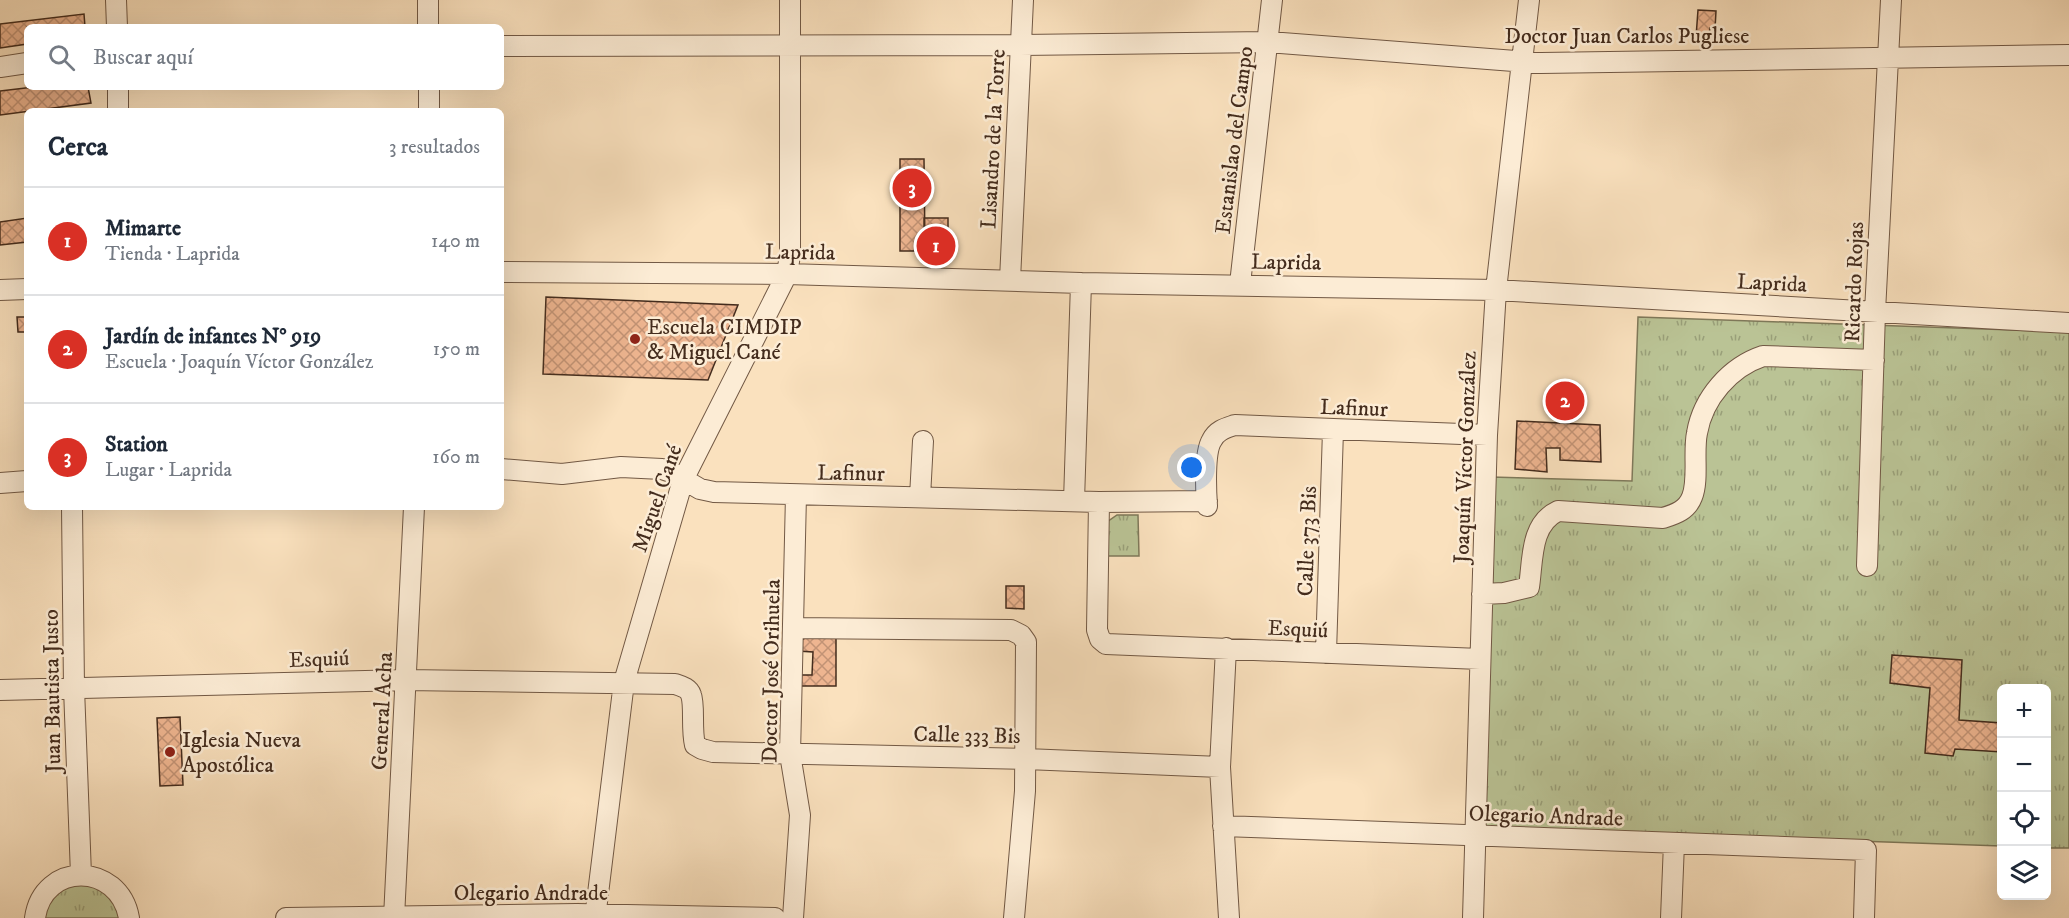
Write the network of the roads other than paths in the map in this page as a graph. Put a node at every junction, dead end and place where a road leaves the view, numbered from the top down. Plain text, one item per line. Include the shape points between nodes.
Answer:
1 (116, 0) edge
2 (428, 0) edge
3 (790, 0) edge
4 (1023, 0) edge
5 (1272, 0) edge
6 (1529, 0) edge
7 (1890, 0) edge
8 (117, 24) edge
9 (428, 24) edge
10 (1268, 42) junction
11 (790, 45) junction
12 (1021, 45) junction
13 (504, 46) edge
14 (2069, 55) edge
15 (1888, 58) junction
16 (1521, 61) junction
17 (24, 63) edge
18 (0, 67) edge
19 (118, 90) edge
20 (429, 90) edge
21 (118, 108) edge
22 (429, 108) edge
23 (504, 272) edge
24 (787, 274) junction
25 (1010, 280) junction
26 (1081, 282) junction
27 (1240, 284) junction
28 (24, 289) edge
29 (0, 290) edge
30 (1496, 290) junction
31 (1875, 312) junction
32 (2069, 323) edge
33 (1874, 360) junction
34 (1333, 430) junction
35 (1487, 435) junction
36 (923, 441) dead end
37 (504, 469) edge
38 (683, 480) junction
39 (24, 481) edge
40 (0, 483) edge
41 (796, 495) junction
42 (920, 498) junction
43 (1074, 501) junction
44 (1099, 502) junction
45 (72, 510) edge
46 (414, 510) edge
47 (1867, 566) dead end
48 (1482, 594) junction
49 (794, 628) junction
50 (1226, 648) junction
51 (1326, 653) junction
52 (1480, 659) junction
53 (406, 680) junction
54 (624, 682) junction
55 (74, 688) junction
56 (0, 690) edge
57 (713, 752) joint
58 (790, 754) junction
59 (1026, 759) junction
60 (1220, 767) junction
61 (1223, 826) junction
62 (1476, 836) junction
63 (1674, 843) junction
64 (81, 875) junction
65 (395, 917) edge
66 (595, 917) edge
67 (35, 918) edge
68 (129, 918) edge
69 (286, 918) edge
70 (775, 918) edge
71 (793, 918) edge
72 (1014, 918) edge
73 (1229, 918) edge
74 (1473, 918) edge
75 (1671, 918) edge
76 (1864, 918) edge

1 - 8 street
2 - 9 street
3 - 11 street, Miguel Cané
4 - 12 street, Lisandro de la Torre
5 - 10 street, Estanislao del Campo
6 - 16 street, Joaquín Víctor González
7 - 15 street, Ricardo Rojas
10 - 12 street, Doctor Juan Carlos Pugliese
10 - 16 street, Doctor Juan Carlos Pugliese
10 - 27 street, Estanislao del Campo
11 - 12 street, Doctor Juan Carlos Pugliese
11 - 13 street, Doctor Juan Carlos Pugliese
11 - 24 street, Miguel Cané
12 - 25 street, Lisandro de la Torre
14 - 15 street, Doctor Juan Carlos Pugliese
15 - 16 street, Doctor Juan Carlos Pugliese
15 - 31 street, Ricardo Rojas
16 - 30 street, Joaquín Víctor González
17 - 18 street
19 - 21 street
20 - 22 street
23 - 24 street, Laprida
24 - 25 street, Laprida
24 - 38 street, Miguel Cané
25 - 26 street, Laprida
26 - 27 street, Laprida
26 - 43 street
27 - 30 street, Laprida
28 - 29 street
30 - 31 street, Laprida
30 - 35 street, Joaquín Víctor González
31 - 32 street, Laprida
31 - 33 street, Ricardo Rojas
33 - 47 street, Ricardo Rojas
33 - 48 street via 1763,356 1750,360 1732,372 1711,397 1703,414 1697,433 1692,496 1684,509 1663,518 1558,511 1548,516 1536,534 1529,587
34 - 35 street, Lafinur
34 - 44 street, Lafinur via 1235,425 1221,430 1208,448 1207,503
34 - 51 street, Calle 373 Bis
35 - 48 street, Joaquín Víctor González
36 - 42 street
37 - 38 street, Lafinur via 562,474 634,467 662,469
38 - 41 street, Lafinur via 714,492
38 - 54 street, Miguel Cané
39 - 40 street
41 - 42 street, Lafinur
41 - 49 street, Doctor José Orihuela
42 - 43 street, Lafinur
43 - 44 street, Lafinur
44 - 50 street, Esquiú via 1100,639 1113,646
45 - 55 street, Juan Bautista Justo
46 - 53 street, General Acha
48 - 52 street, Joaquín Víctor González
49 - 58 street, Doctor José Orihuela
49 - 59 street via 1011,630 1021,634 1026,642
50 - 51 street, Esquiú
50 - 60 street
51 - 52 street, Esquiú
52 - 62 street, Joaquín Víctor González
53 - 54 street, Esquiú
53 - 55 street, Esquiú
53 - 65 street, General Acha
54 - 57 street, Esquiú via 675,684 687,689 692,695 695,745
54 - 66 street, Miguel Cané
55 - 56 street, Esquiú
55 - 64 street, Juan Bautista Justo
57 - 58 street, Calle 333 Bis
58 - 59 street, Calle 333 Bis
58 - 71 street, Doctor José Orihuela via 800,815
59 - 60 street, Calle 333 Bis
59 - 72 street
60 - 61 street
61 - 62 street, Olegario Andrade
61 - 73 street
62 - 63 street, Olegario Andrade
62 - 74 street, Joaquín Víctor González
63 - 75 street
63 - 76 street, Olegario Andrade via 1866,850
64 - 67 street via 53,884 36,908
64 - 68 street via 109,883 120,894
65 - 66 street, Olegario Andrade
65 - 69 street, Olegario Andrade
66 - 70 street, Olegario Andrade

